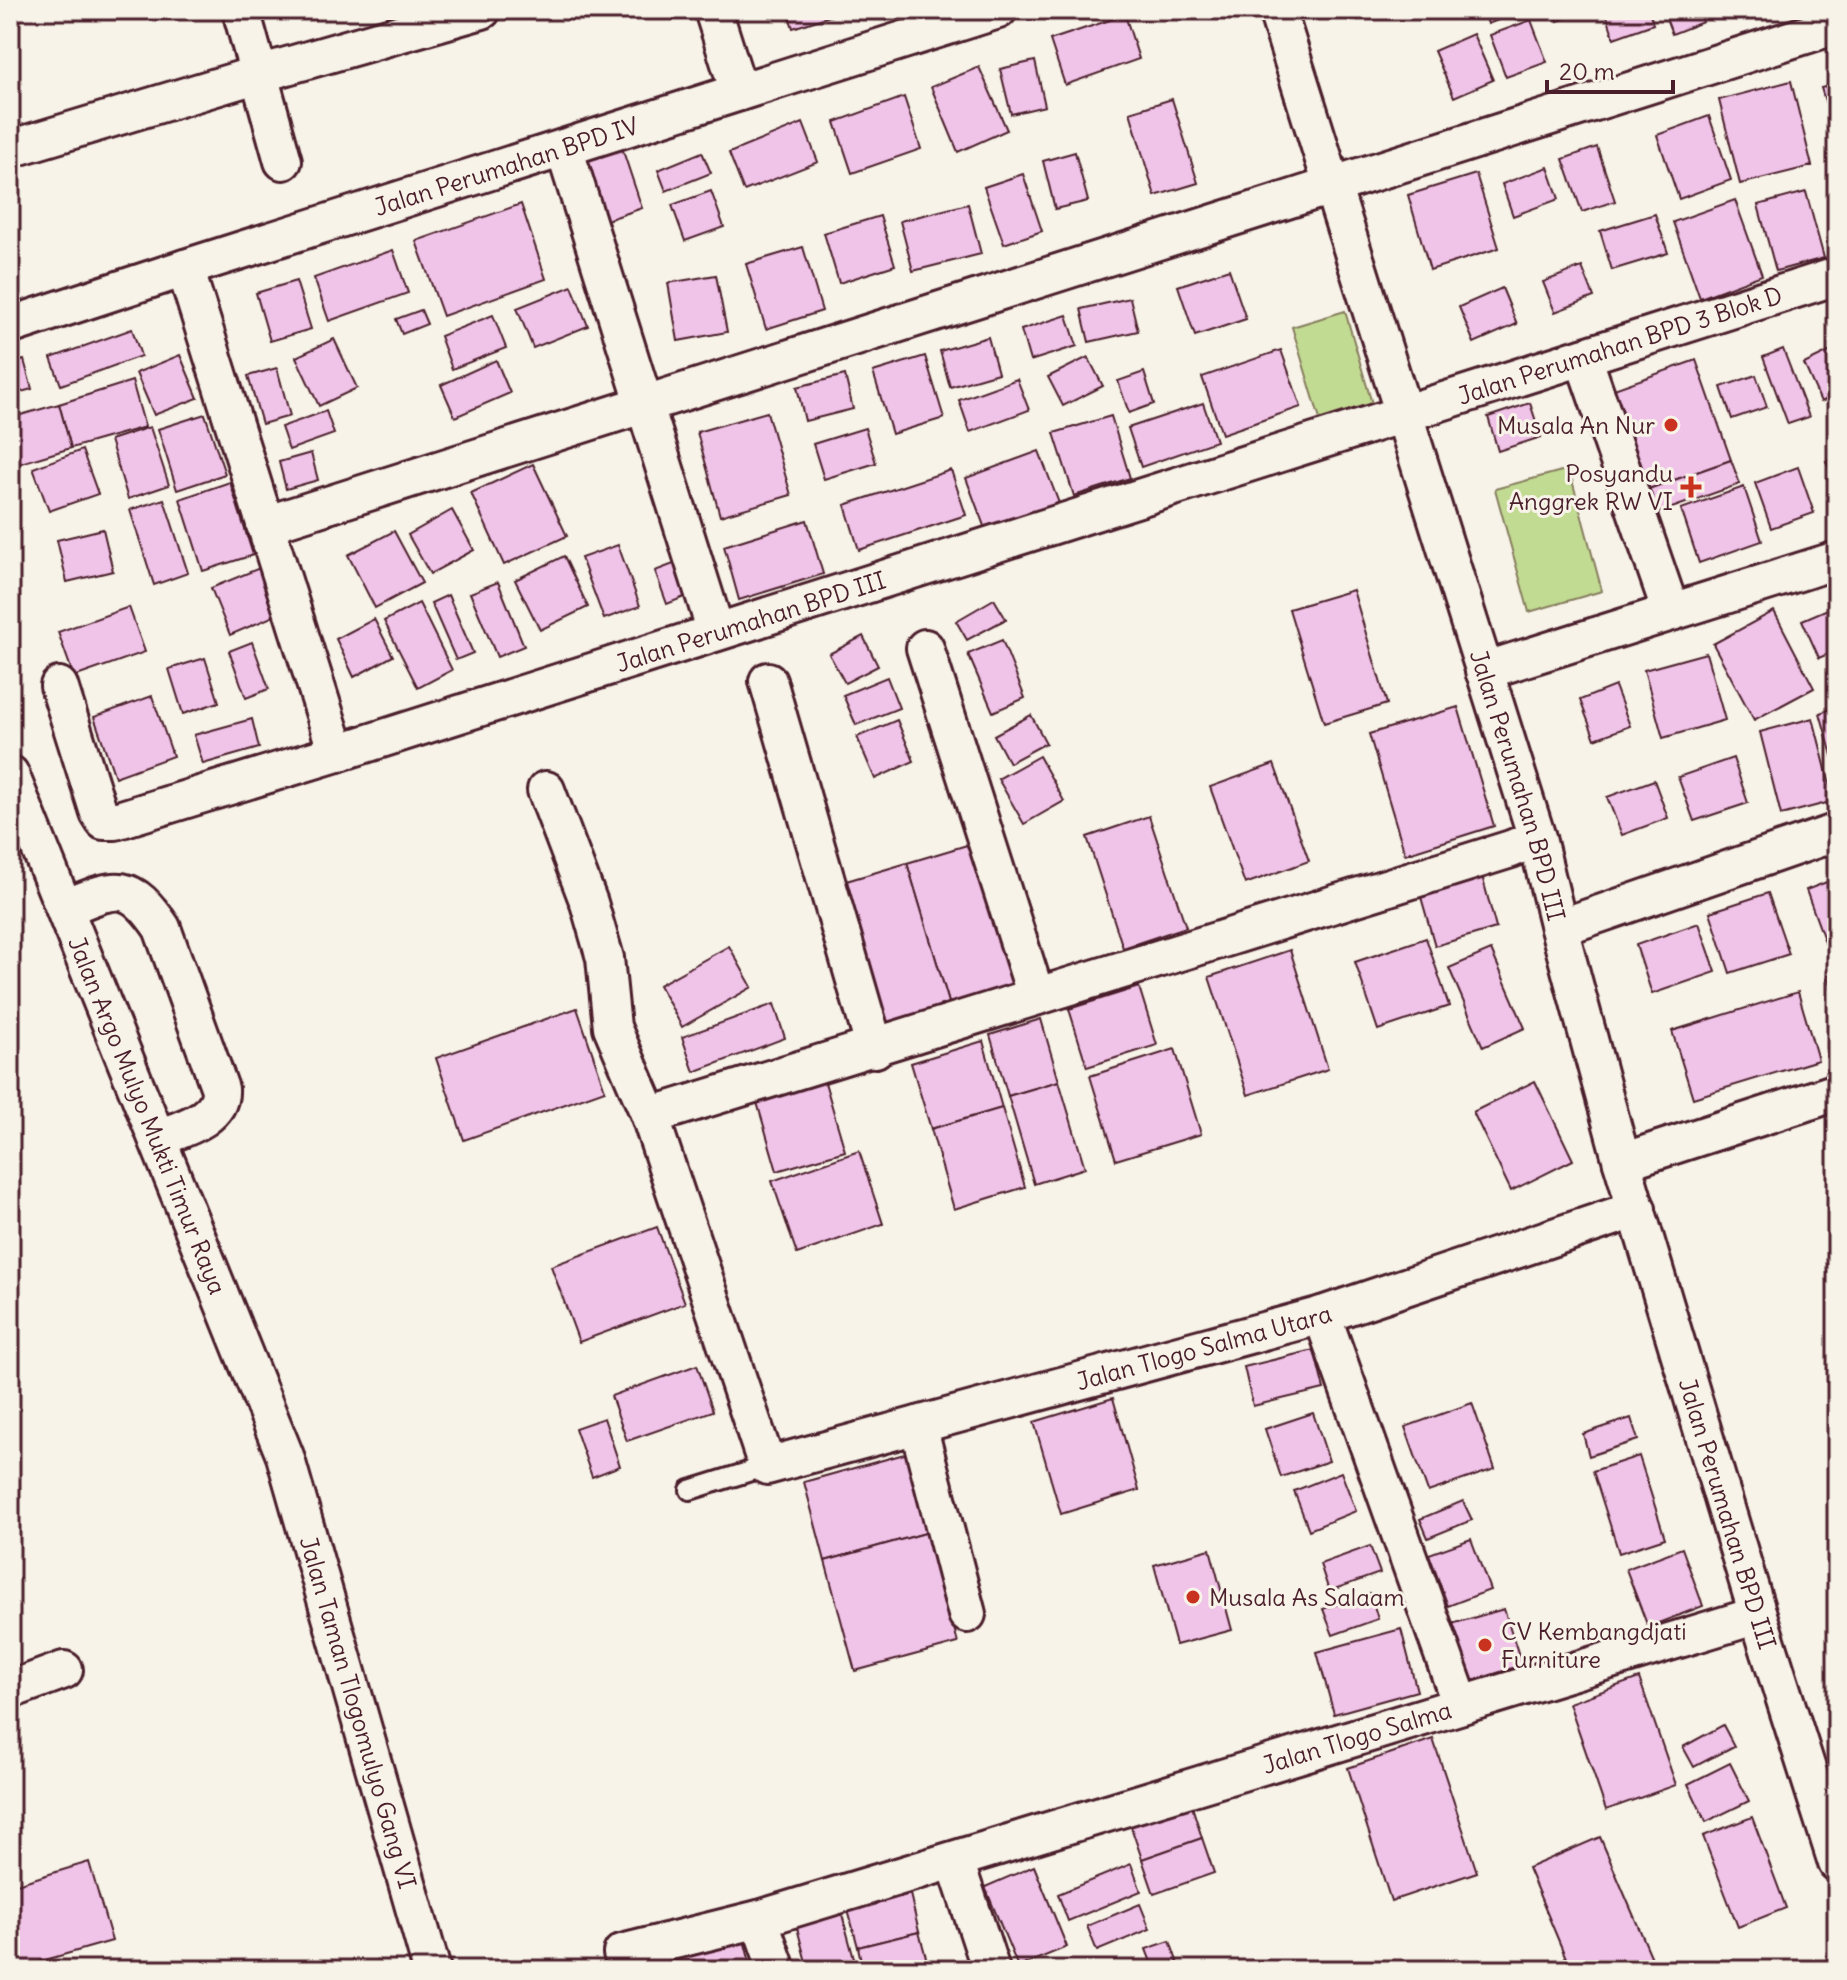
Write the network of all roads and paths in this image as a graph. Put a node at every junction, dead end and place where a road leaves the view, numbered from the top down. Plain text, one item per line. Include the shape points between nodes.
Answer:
1 (241, 10) edge
2 (482, 10) edge
3 (713, 10) edge
4 (998, 10) edge
5 (1277, 10) edge
6 (1837, 25) edge
7 (259, 74) junction
8 (739, 92) junction
9 (564, 148) junction
10 (10, 149) edge
11 (283, 161) dead end
12 (1333, 186) junction
13 (185, 268) junction
14 (1837, 276) edge
15 (15, 324) dead end
16 (1583, 357) junction
17 (644, 405) junction
18 (1404, 414) junction
19 (265, 525) junction
20 (1837, 560) edge
21 (1671, 612) junction
22 (716, 632) junction
23 (925, 648) dead end
24 (1484, 671) junction
25 (768, 681) dead end
26 (59, 686) dead end
27 (337, 753) junction
28 (10, 774) edge
29 (546, 790) dead end
30 (1837, 832) edge
31 (1537, 838) junction
32 (80, 902) junction
33 (1559, 928) junction
34 (1036, 996) junction
35 (875, 1049) junction
36 (1837, 1092) edge
37 (650, 1116) junction
38 (178, 1130) junction
39 (1622, 1162) junction
40 (1637, 1209) junction
41 (1322, 1315) junction
42 (918, 1425) junction
43 (285, 1456) joint
44 (767, 1466) junction
45 (690, 1490) dead end
46 (967, 1614) dead end
47 (1758, 1615) junction
48 (64, 1670) dead end
49 (10, 1690) edge
50 (1461, 1705) junction
51 (955, 1861) junction
52 (1837, 1863) edge
53 (759, 1919) junction
54 (622, 1953) dead end
55 (432, 1970) edge
56 (777, 1970) edge
57 (991, 1970) edge

1 - 7 street
2 - 7 street
3 - 8 street
4 - 8 street, Jalan Perumahan BPD IV
5 - 12 street, Jalan Perumahan BPD III
6 - 12 street
7 - 10 street
7 - 11 street
8 - 9 street, Jalan Perumahan BPD IV
9 - 13 street, Jalan Perumahan BPD IV
9 - 17 street
12 - 17 street
12 - 18 street, Jalan Perumahan BPD III
13 - 15 street, Jalan Perumahan BPD IV
13 - 19 street
14 - 16 street, Jalan Perumahan BPD 3 Blok D
16 - 18 street, Jalan Perumahan BPD 3 Blok D
16 - 21 street
17 - 19 street
17 - 22 street
18 - 22 street, Jalan Perumahan BPD III
18 - 24 street, Jalan Perumahan BPD III
19 - 27 street
20 - 21 street
21 - 24 street
22 - 27 street, Jalan Perumahan BPD III
23 - 34 street
24 - 31 street, Jalan Perumahan BPD III
25 - 35 street
26 - 27 street, Jalan Perumahan BPD III via 104,821
28 - 32 street, Jalan Argo Mulyo Mukti Timur Raya
29 - 37 street via 605,958 612,1027
30 - 33 street
31 - 33 street, Jalan Perumahan BPD III
31 - 34 street
32 - 38 street, Jalan Argo Mulyo Mukti Timur Raya
32 - 38 street via 115,890 135,897 162,928 221,1098 218,1106
33 - 39 street, Jalan Perumahan BPD III
34 - 35 street
35 - 37 street
36 - 39 street
37 - 44 street
38 - 43 street, Jalan Argo Mulyo Mukti Timur Raya
39 - 40 street, Jalan Perumahan BPD III
40 - 41 street, Jalan Tlogo Salma Utara
40 - 47 street, Jalan Perumahan BPD III
41 - 42 street, Jalan Tlogo Salma Utara
41 - 50 street
42 - 44 street, Jalan Tlogo Salma Utara
42 - 46 street
43 - 55 street, Jalan Taman Tlogomulyo Gang VI
44 - 45 lane
47 - 50 street, Jalan Tlogo Salma
47 - 52 street, Jalan Perumahan BPD III
48 - 49 street
50 - 51 street, Jalan Tlogo Salma
51 - 53 street, Jalan Tlogo Salma
51 - 57 street
53 - 54 street, Jalan Tlogo Salma
53 - 56 street

